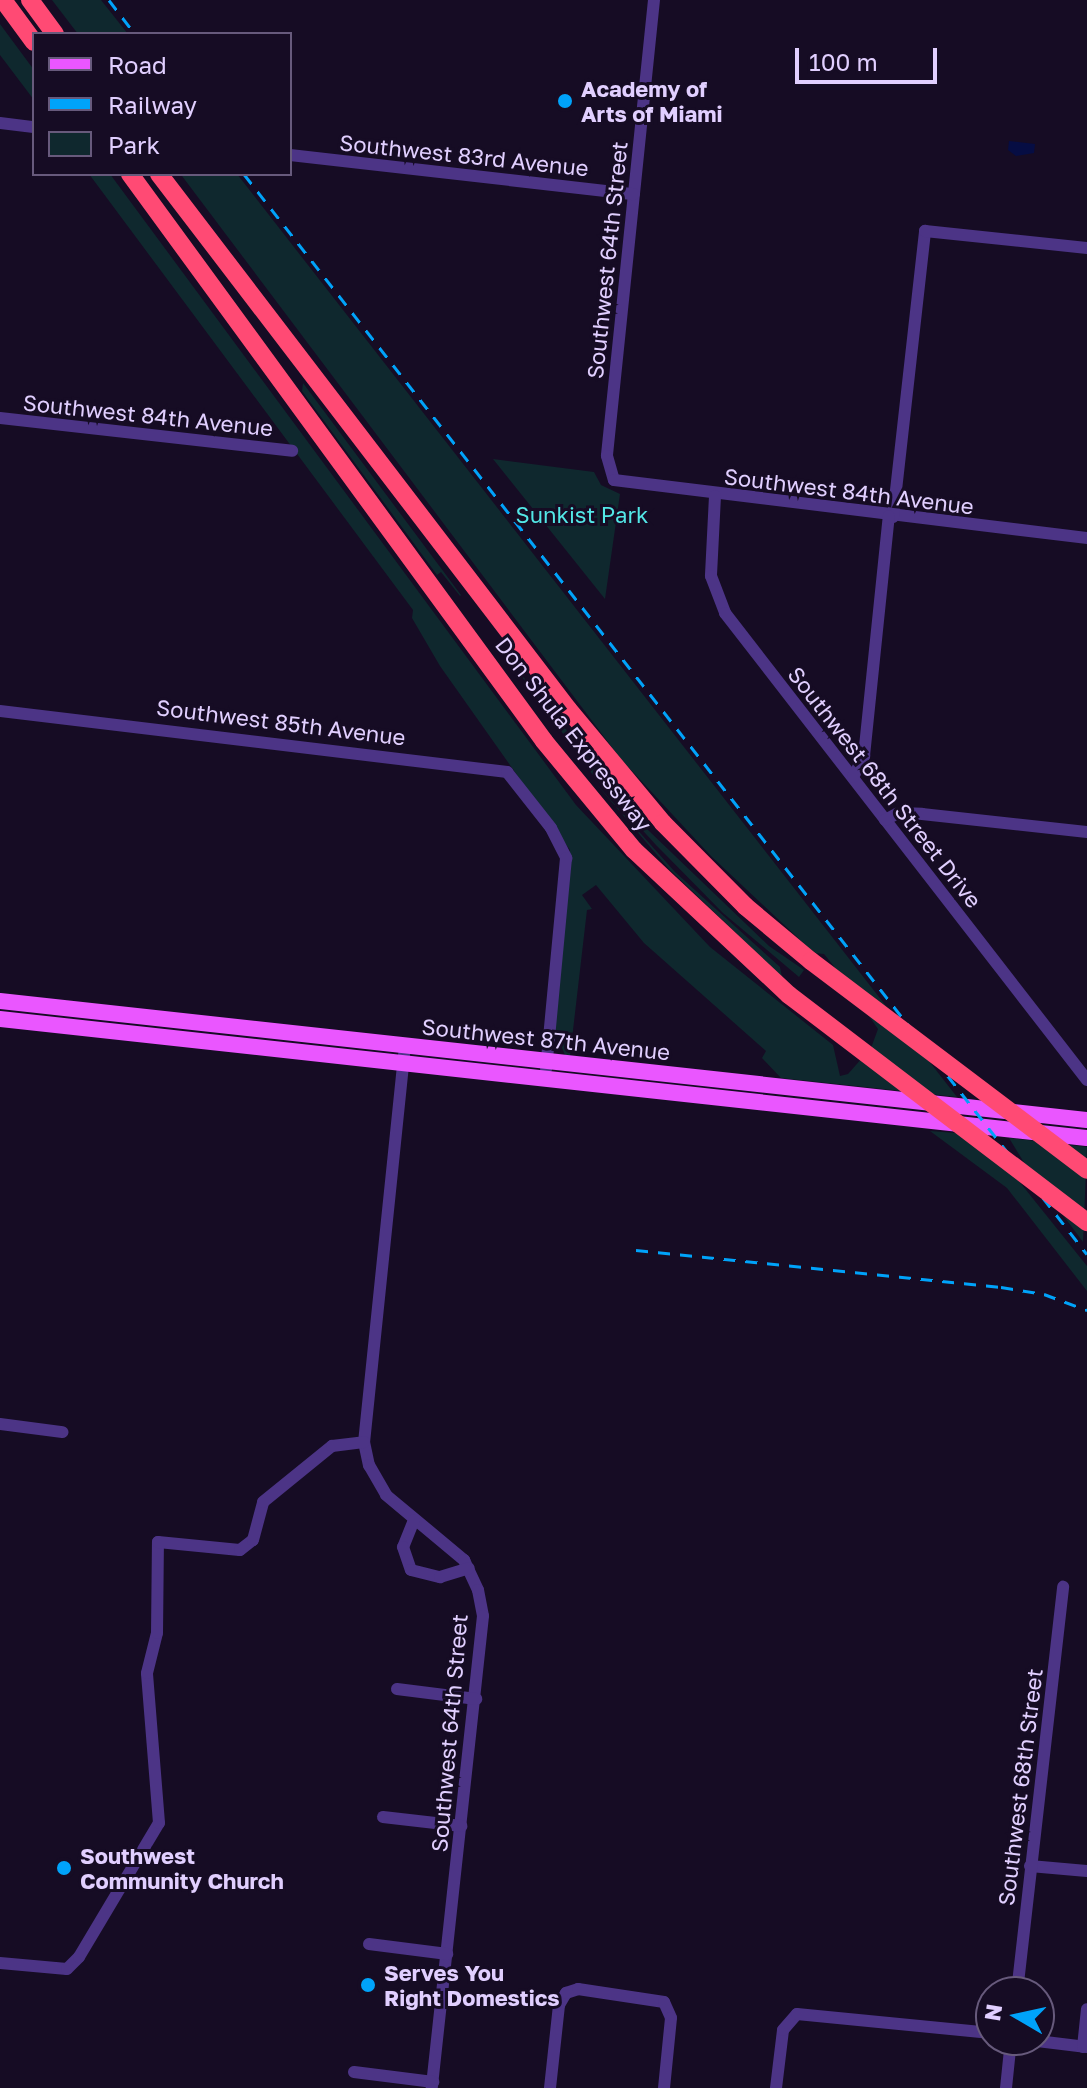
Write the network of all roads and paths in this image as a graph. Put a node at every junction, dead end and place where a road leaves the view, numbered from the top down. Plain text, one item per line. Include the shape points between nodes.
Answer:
1 (3, 0) edge
2 (30, 0) edge
3 (654, 0) edge
4 (54, 32) edge
5 (32, 39) edge
6 (0, 123) edge
7 (32, 127) edge
8 (292, 155) edge
9 (131, 176) edge
10 (161, 176) edge
11 (634, 194) junction
12 (1087, 248) edge
13 (0, 418) edge
14 (292, 451) dead end
15 (610, 476) joint
16 (715, 496) junction
17 (891, 516) junction
18 (1087, 538) edge
19 (0, 711) edge
20 (853, 777) junction
21 (885, 820) junction
22 (1087, 832) edge
23 (0, 1001) edge
24 (80, 1010) junction
25 (0, 1019) edge
26 (237, 1027) junction
27 (77, 1028) junction
28 (366, 1041) junction
29 (235, 1045) junction
30 (405, 1046) junction
31 (364, 1059) junction
32 (546, 1061) junction
33 (403, 1064) junction
34 (545, 1079) junction
35 (1087, 1080) edge
36 (831, 1092) junction
37 (829, 1110) junction
38 (1086, 1119) edge
39 (1087, 1138) edge
40 (1087, 1170) edge
41 (1087, 1222) edge
42 (0, 1424) edge
43 (62, 1432) dead end
44 (364, 1442) junction
45 (414, 1520) junction
46 (469, 1568) junction
47 (1063, 1587) dead end
48 (397, 1689) dead end
49 (476, 1699) junction
50 (383, 1817) dead end
51 (461, 1826) junction
52 (1030, 1866) junction
53 (1087, 1871) edge
54 (369, 1944) dead end
55 (447, 1954) junction
56 (0, 1963) edge
57 (1019, 1976) edge
58 (1087, 2009) edge
59 (975, 2031) edge
60 (1055, 2043) edge
61 (1085, 2047) edge
62 (1009, 2056) edge
63 (354, 2072) dead end
64 (432, 2085) edge
65 (550, 2088) edge
66 (664, 2088) edge
67 (776, 2088) edge
68 (1006, 2088) edge

1 - 5 highway
2 - 4 highway
3 - 11 street, Southwest 64th Street
6 - 7 street
8 - 11 street, Southwest 83rd Avenue
9 - 41 highway, Don Shula Expressway, bridge via 544,741 634,850 789,995
10 - 40 highway, Don Shula Expressway, bridge via 568,709 663,823 745,906 811,961
11 - 15 street, Southwest 64th Street via 607,456
12 - 17 street via 925,231 919,247
13 - 14 street, Southwest 84th Avenue
15 - 16 street, Southwest 84th Avenue via 626,485
16 - 17 street, Southwest 84th Avenue
16 - 20 street, Southwest 68th Street Drive via 710,562 718,600
17 - 18 street, Southwest 84th Avenue
17 - 20 street via 864,756
19 - 32 street, Southwest 85th Avenue via 496,767 512,777 566,858
20 - 21 street, Southwest 68th Street Drive
21 - 22 street via 903,812
21 - 35 street, Southwest 68th Street Drive
23 - 24 main road, Southwest 87th Avenue
24 - 26 main road, Southwest 87th Avenue
24 - 27 main road
25 - 27 main road, Southwest 87th Avenue
26 - 28 main road, Southwest 87th Avenue
26 - 29 main road
27 - 29 main road, Southwest 87th Avenue
28 - 30 main road, Southwest 87th Avenue
28 - 31 main road
29 - 31 main road, Southwest 87th Avenue
30 - 32 main road, Southwest 87th Avenue
30 - 33 street, Southwest 64th Street
31 - 33 main road, Southwest 87th Avenue
32 - 34 street
32 - 36 main road, Southwest 87th Avenue
33 - 34 main road, Southwest 87th Avenue
33 - 44 street, Southwest 64th Street
34 - 37 main road, Southwest 87th Avenue
36 - 37 main road
36 - 38 main road, Southwest 87th Avenue
37 - 39 main road, Southwest 87th Avenue
42 - 43 street
44 - 45 street, Southwest 64th Street via 377,1482
44 - 56 street via 332,1446 263,1502 253,1540 243,1548 158,1542 157,1633 147,1673 159,1823 67,1969
45 - 46 street, Southwest 64th Street via 444,1540
45 - 46 street via 403,1547 411,1570 434,1577
46 - 49 street, Southwest 64th Street via 483,1616
47 - 52 street, Southwest 68th Street
48 - 49 street
49 - 51 street, Southwest 64th Street
50 - 51 street
51 - 55 street, Southwest 64th Street
52 - 53 street
52 - 57 street, Southwest 68th Street
54 - 55 street
55 - 64 street, Southwest 64th Street
58 - 61 street
59 - 67 street via 813,2013 790,2018 783,2030
60 - 61 street
62 - 68 street
63 - 64 street
65 - 66 street via 564,1995 583,1989 664,2002 671,2018

